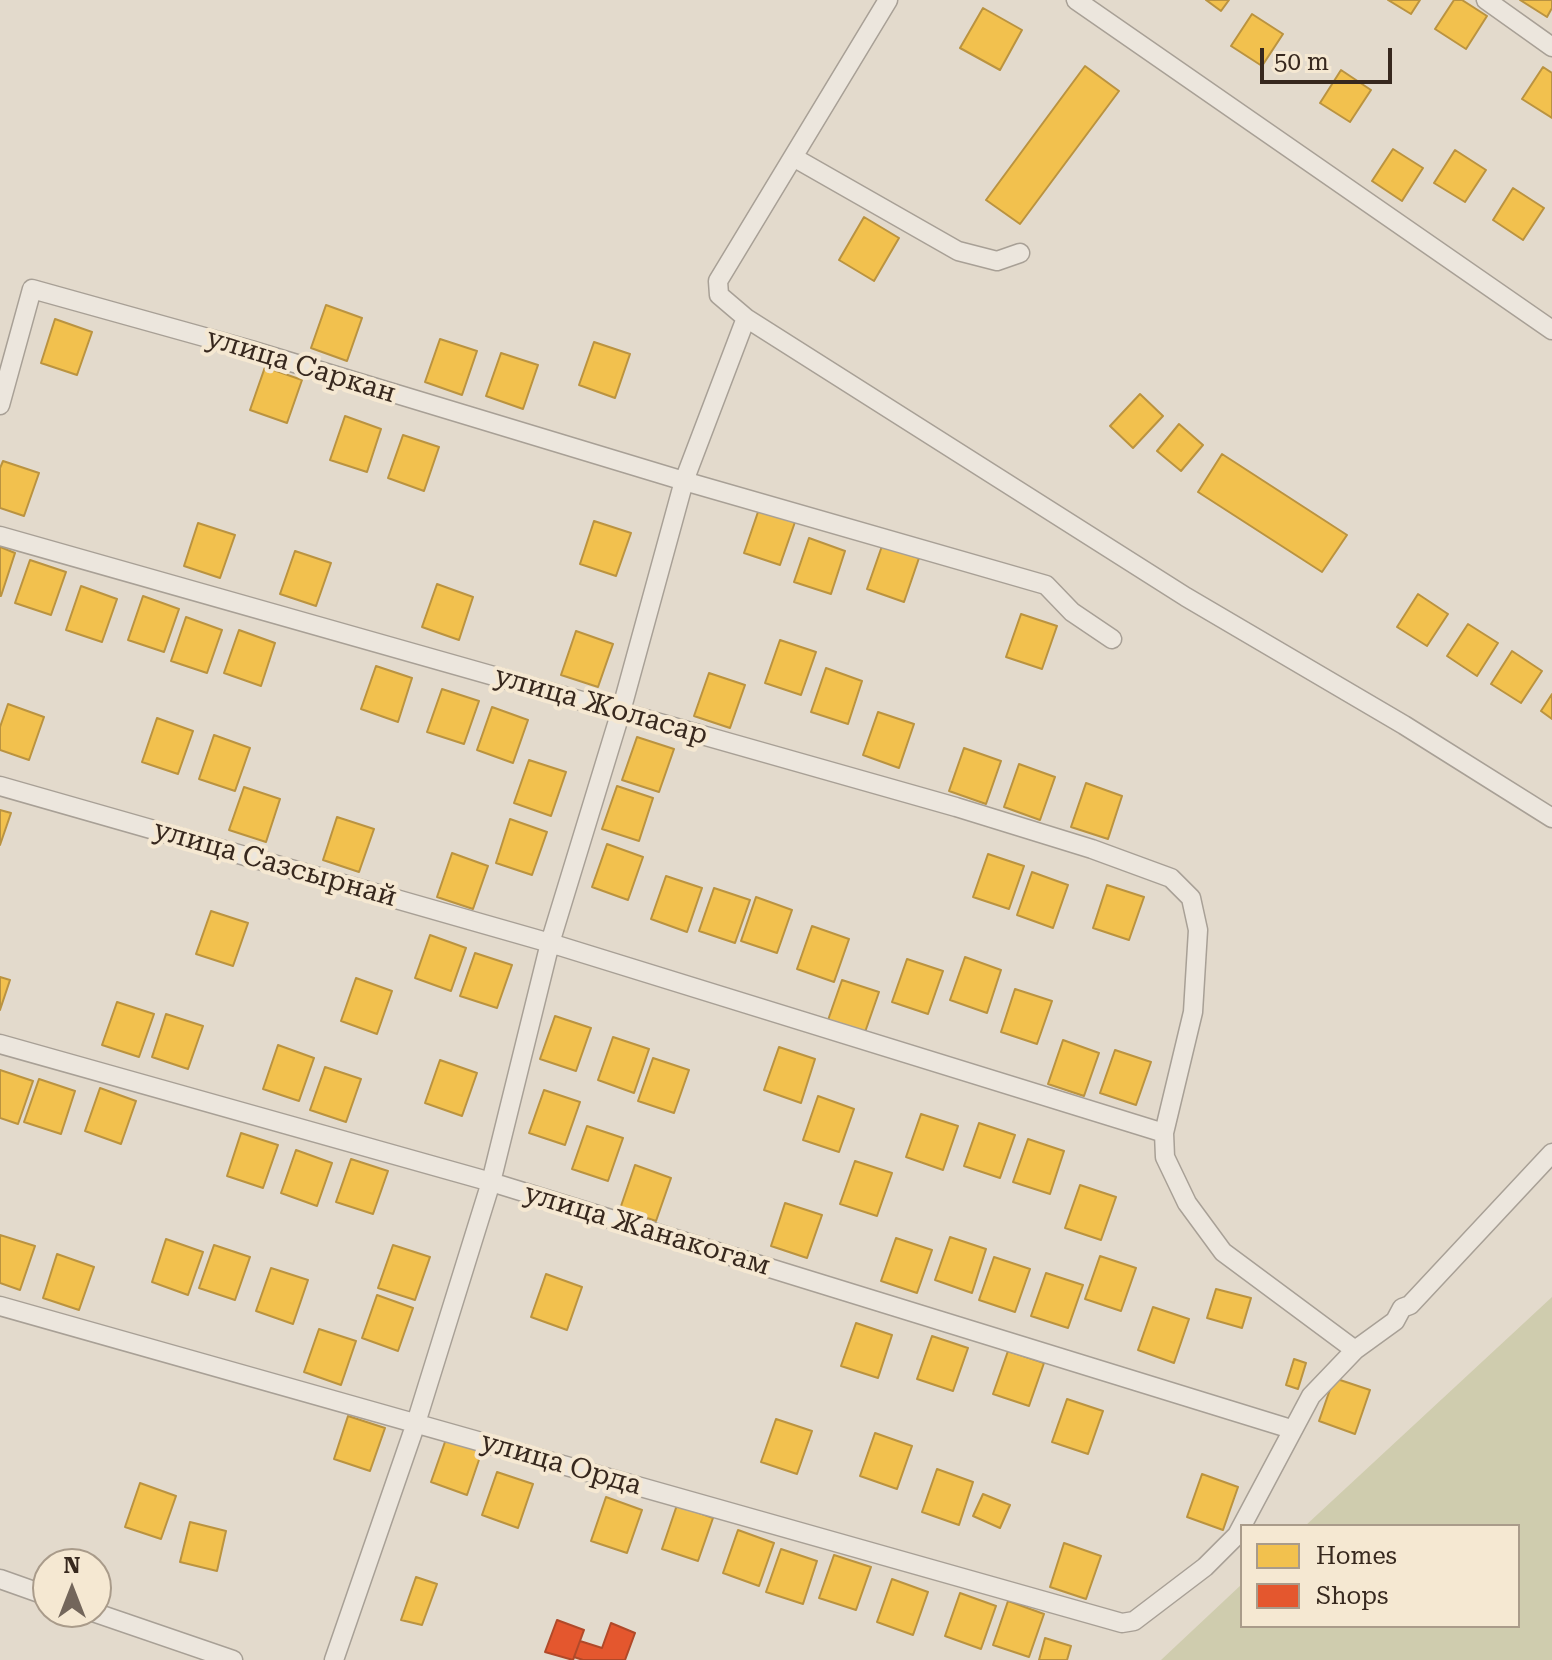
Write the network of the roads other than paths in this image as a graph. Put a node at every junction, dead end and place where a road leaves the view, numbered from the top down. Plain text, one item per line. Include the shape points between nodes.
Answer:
1 (888, 0) edge
2 (1076, 0) edge
3 (1486, 0) edge
4 (1552, 47) edge
5 (793, 157) junction
6 (1020, 253) dead end
7 (746, 318) junction
8 (1552, 330) edge
9 (0, 405) edge
10 (684, 481) junction
11 (0, 536) edge
12 (1112, 639) dead end
13 (621, 711) junction
14 (0, 786) edge
15 (1552, 818) edge
16 (550, 943) junction
17 (0, 1044) edge
18 (1164, 1133) junction
19 (1552, 1153) edge
20 (491, 1182) junction
21 (0, 1306) edge
22 (1355, 1350) junction
23 (416, 1423) junction
24 (1291, 1429) junction
25 (1243, 1524) edge
26 (1240, 1529) edge
27 (0, 1579) edge
28 (32, 1590) edge
29 (112, 1619) edge
30 (233, 1660) edge
31 (334, 1660) edge

1 - 5 street
2 - 8 street
3 - 4 street
5 - 6 street via 958,251 997,261
5 - 7 street via 718,281 719,295
7 - 10 street
7 - 15 street via 1186,597
9 - 10 street, улица Саркан via 32,289
10 - 12 street via 1046,585 1072,612
10 - 13 street
11 - 13 street, улица Жоласар
13 - 16 street
13 - 18 street, улица Жоласар via 956,807 1171,878 1191,898 1198,930 1193,1012
14 - 16 street, улица Сазсырнай
16 - 18 street, улица Сазсырнай
16 - 20 street
17 - 20 street, улица Жанакогам
18 - 22 street via 1165,1157 1187,1203 1223,1252
19 - 22 street via 1395,1321
20 - 23 street
20 - 24 street, улица Жанакогам
21 - 23 street, улица Орда
22 - 24 street via 1311,1396
23 - 26 street, улица Орда via 1122,1623 1134,1621 1205,1567
23 - 31 street
24 - 25 street, улица Орда
27 - 28 street
29 - 30 street

